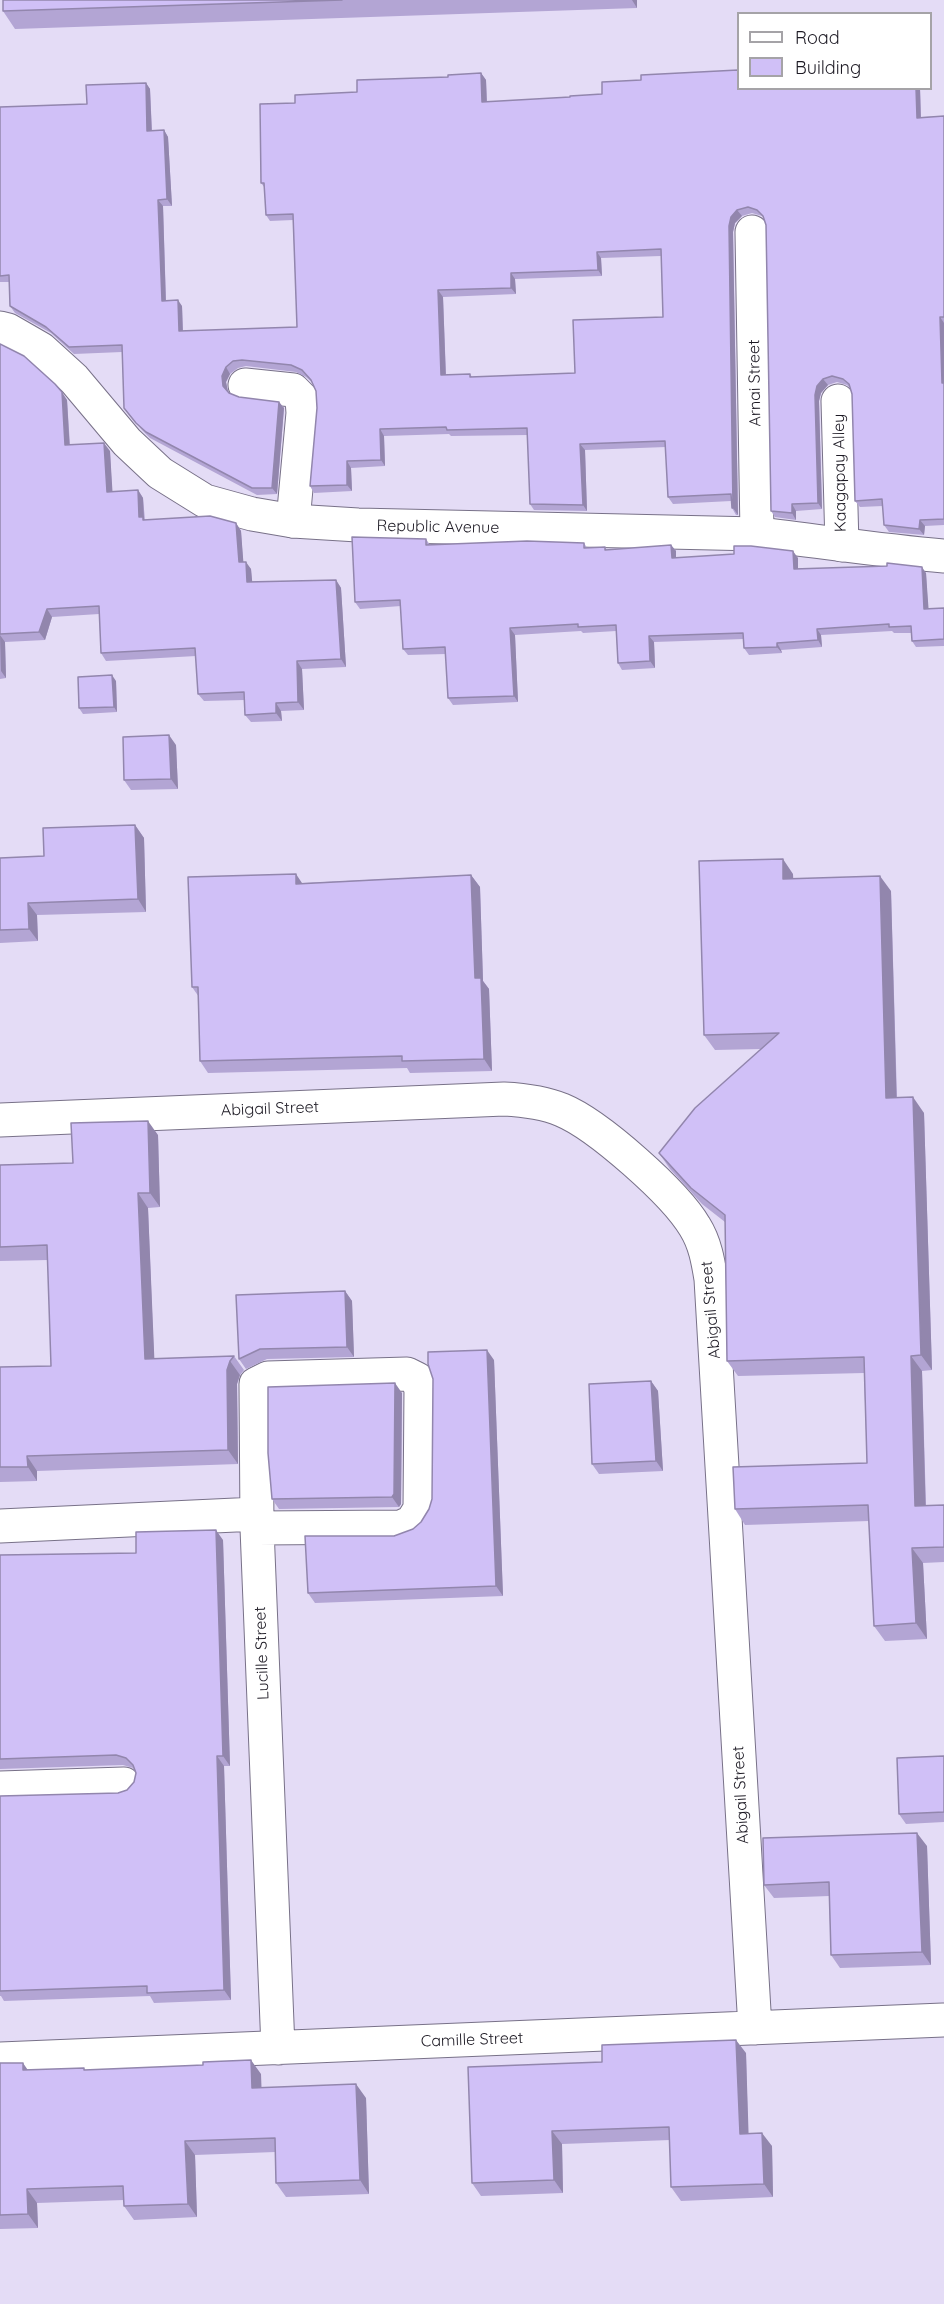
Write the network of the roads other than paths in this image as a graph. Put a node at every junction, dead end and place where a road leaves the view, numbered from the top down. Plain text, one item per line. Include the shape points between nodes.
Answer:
1 (752, 232) dead end
2 (0, 328) edge
3 (245, 385) dead end
4 (838, 401) dead end
5 (293, 521) junction
6 (757, 534) junction
7 (842, 545) junction
8 (944, 556) edge
9 (0, 1120) edge
10 (257, 1521) junction
11 (0, 1526) edge
12 (124, 1784) dead end
13 (0, 1788) edge
14 (943, 2020) edge
15 (754, 2028) junction
16 (278, 2048) junction
17 (0, 2059) edge

1 - 6 street, Arnai Street
2 - 5 street, Republic Avenue via 41,349 74,379 127,442 160,473 205,501
3 - 5 street via 293,390 302,399
4 - 7 street, Kaagapay Alley
5 - 6 street, Republic Avenue
6 - 7 street, Republic Avenue
7 - 8 street, Republic Avenue
9 - 15 street, Abigail Street via 504,1099 534,1101 589,1124 681,1208 707,1253 711,1279
10 - 10 street via 256,1384 268,1378 407,1374 417,1379 422,1389 420,1509 412,1522 401,1527
10 - 11 street
10 - 16 street, Lucille Street
12 - 13 street
14 - 15 street, Camille Street
15 - 16 street, Camille Street
16 - 17 street, Camille Street

